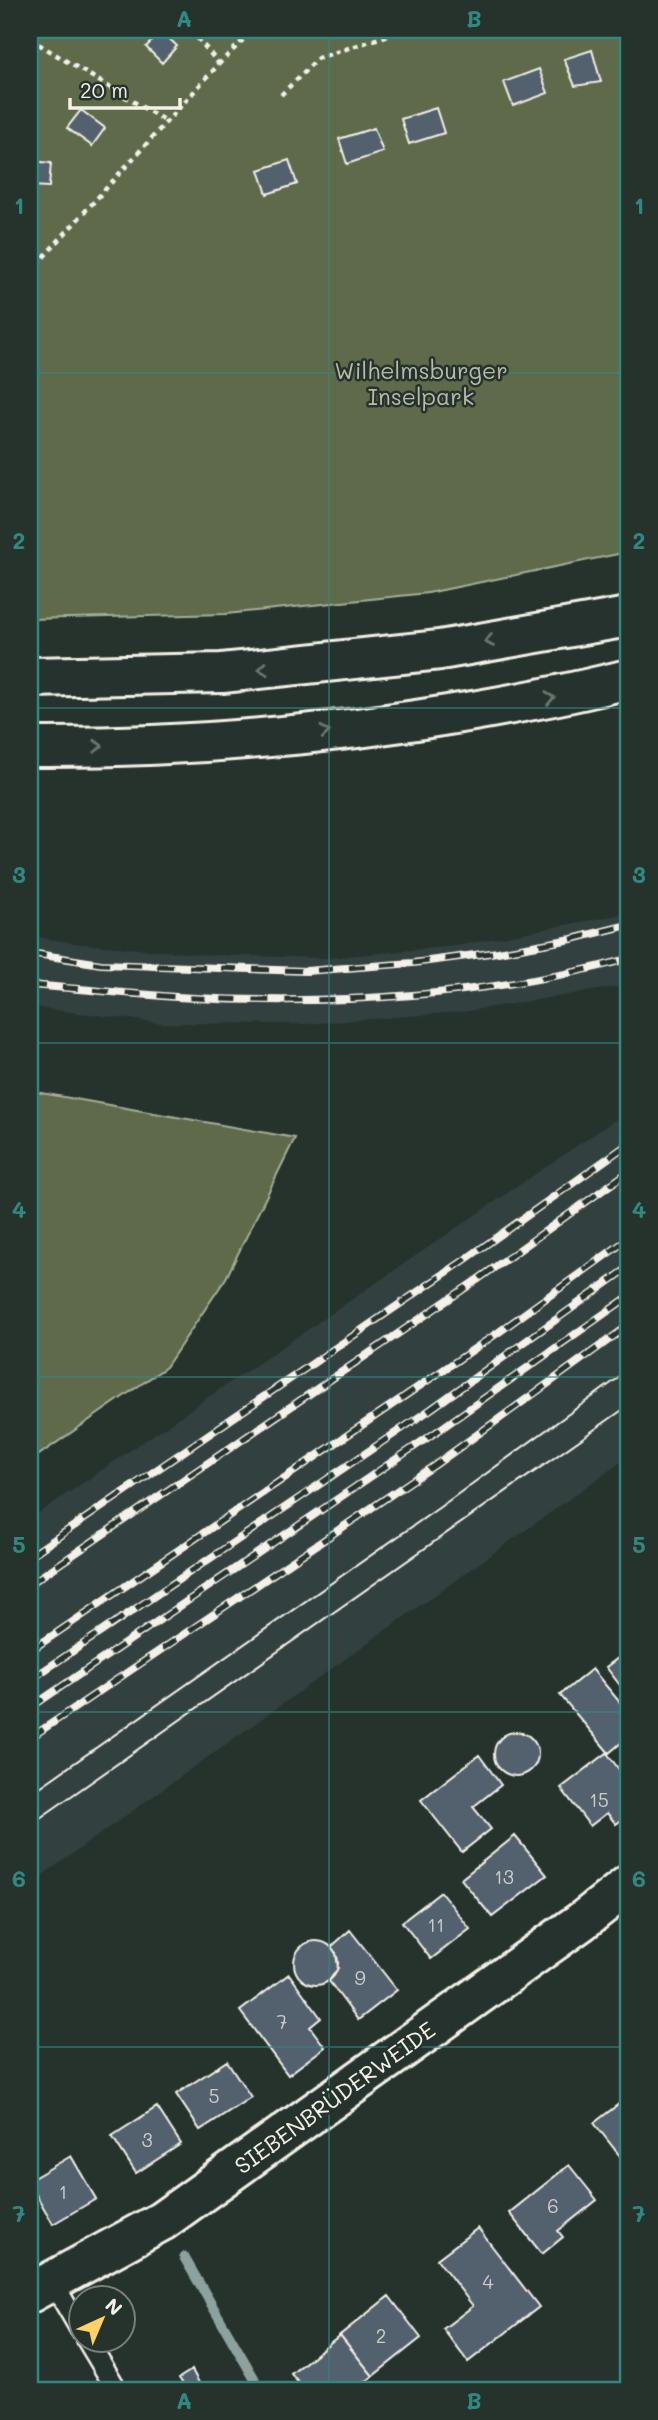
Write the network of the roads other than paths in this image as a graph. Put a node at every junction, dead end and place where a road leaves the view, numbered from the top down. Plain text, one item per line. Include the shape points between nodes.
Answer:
1 (628, 617) edge
2 (30, 677) edge
3 (628, 679) edge
4 (30, 747) edge
5 (628, 1885) edge
6 (41, 2287) edge
7 (66, 2314) edge
8 (95, 2354) edge
9 (117, 2390) edge

1 -> 2 main road via 440,650 222,673
4 -> 3 main road via 224,743 386,726 572,694
5 - 6 main road, SIEBENBRÜDERWEIDE via 162,2221
6 - 7 lane
8 - 9 lane

